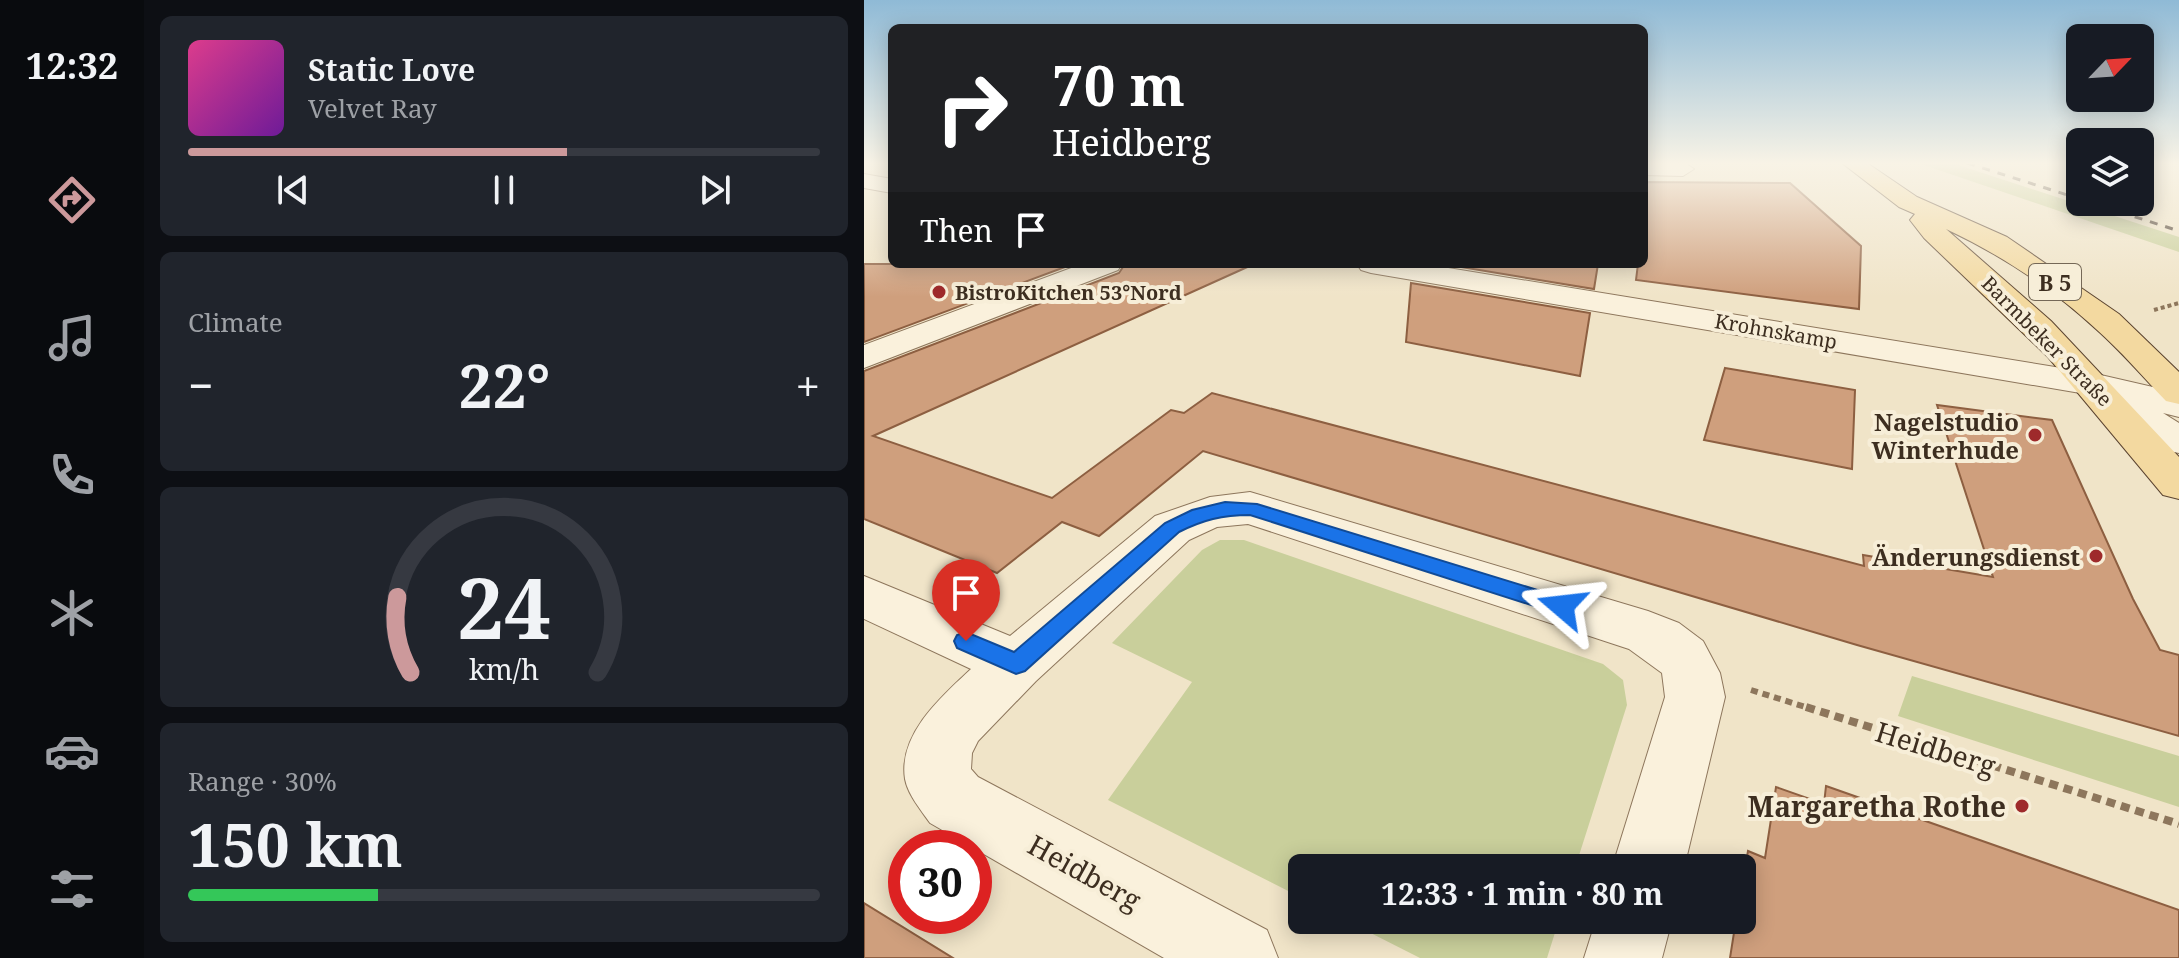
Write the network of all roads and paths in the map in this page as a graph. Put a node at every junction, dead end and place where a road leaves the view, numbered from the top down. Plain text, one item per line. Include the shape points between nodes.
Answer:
1 (1913, 208) edge
2 (1920, 208) edge
3 (1098, 268) edge
4 (1395, 268) edge
5 (2179, 303) edge
6 (2151, 311) dead end
7 (864, 357) edge
8 (2092, 384) junction
9 (2179, 393) edge
10 (2179, 405) edge
11 (2179, 441) edge
12 (2179, 485) edge
13 (864, 596) edge
14 (1016, 664) junction
15 (1693, 671) junction
16 (2179, 824) edge
17 (1652, 854) edge
18 (1630, 934) edge
19 (1239, 958) edge
20 (1623, 958) edge

1 - 8 main road, Barmbeker Straße / B 5 via 1944,245 2018,307
2 - 9 main road, Barmbeker Straße / B 5 via 1997,243 2039,271 2107,321
3 - 7 street
4 - 8 street, Krohnskamp
5 - 6 path
8 - 10 street, Krohnskamp
8 - 11 street
8 - 12 main road, Barmbeker Straße / B 5
13 - 14 street
14 - 15 street, Heidberg via 1172,528 1199,514 1250,508 1648,633 1677,649
14 - 19 street, Heidberg via 956,722 945,741 938,779 946,790 954,800
15 - 16 path, Heidberg
15 - 17 street via 1695,697
18 - 20 street

